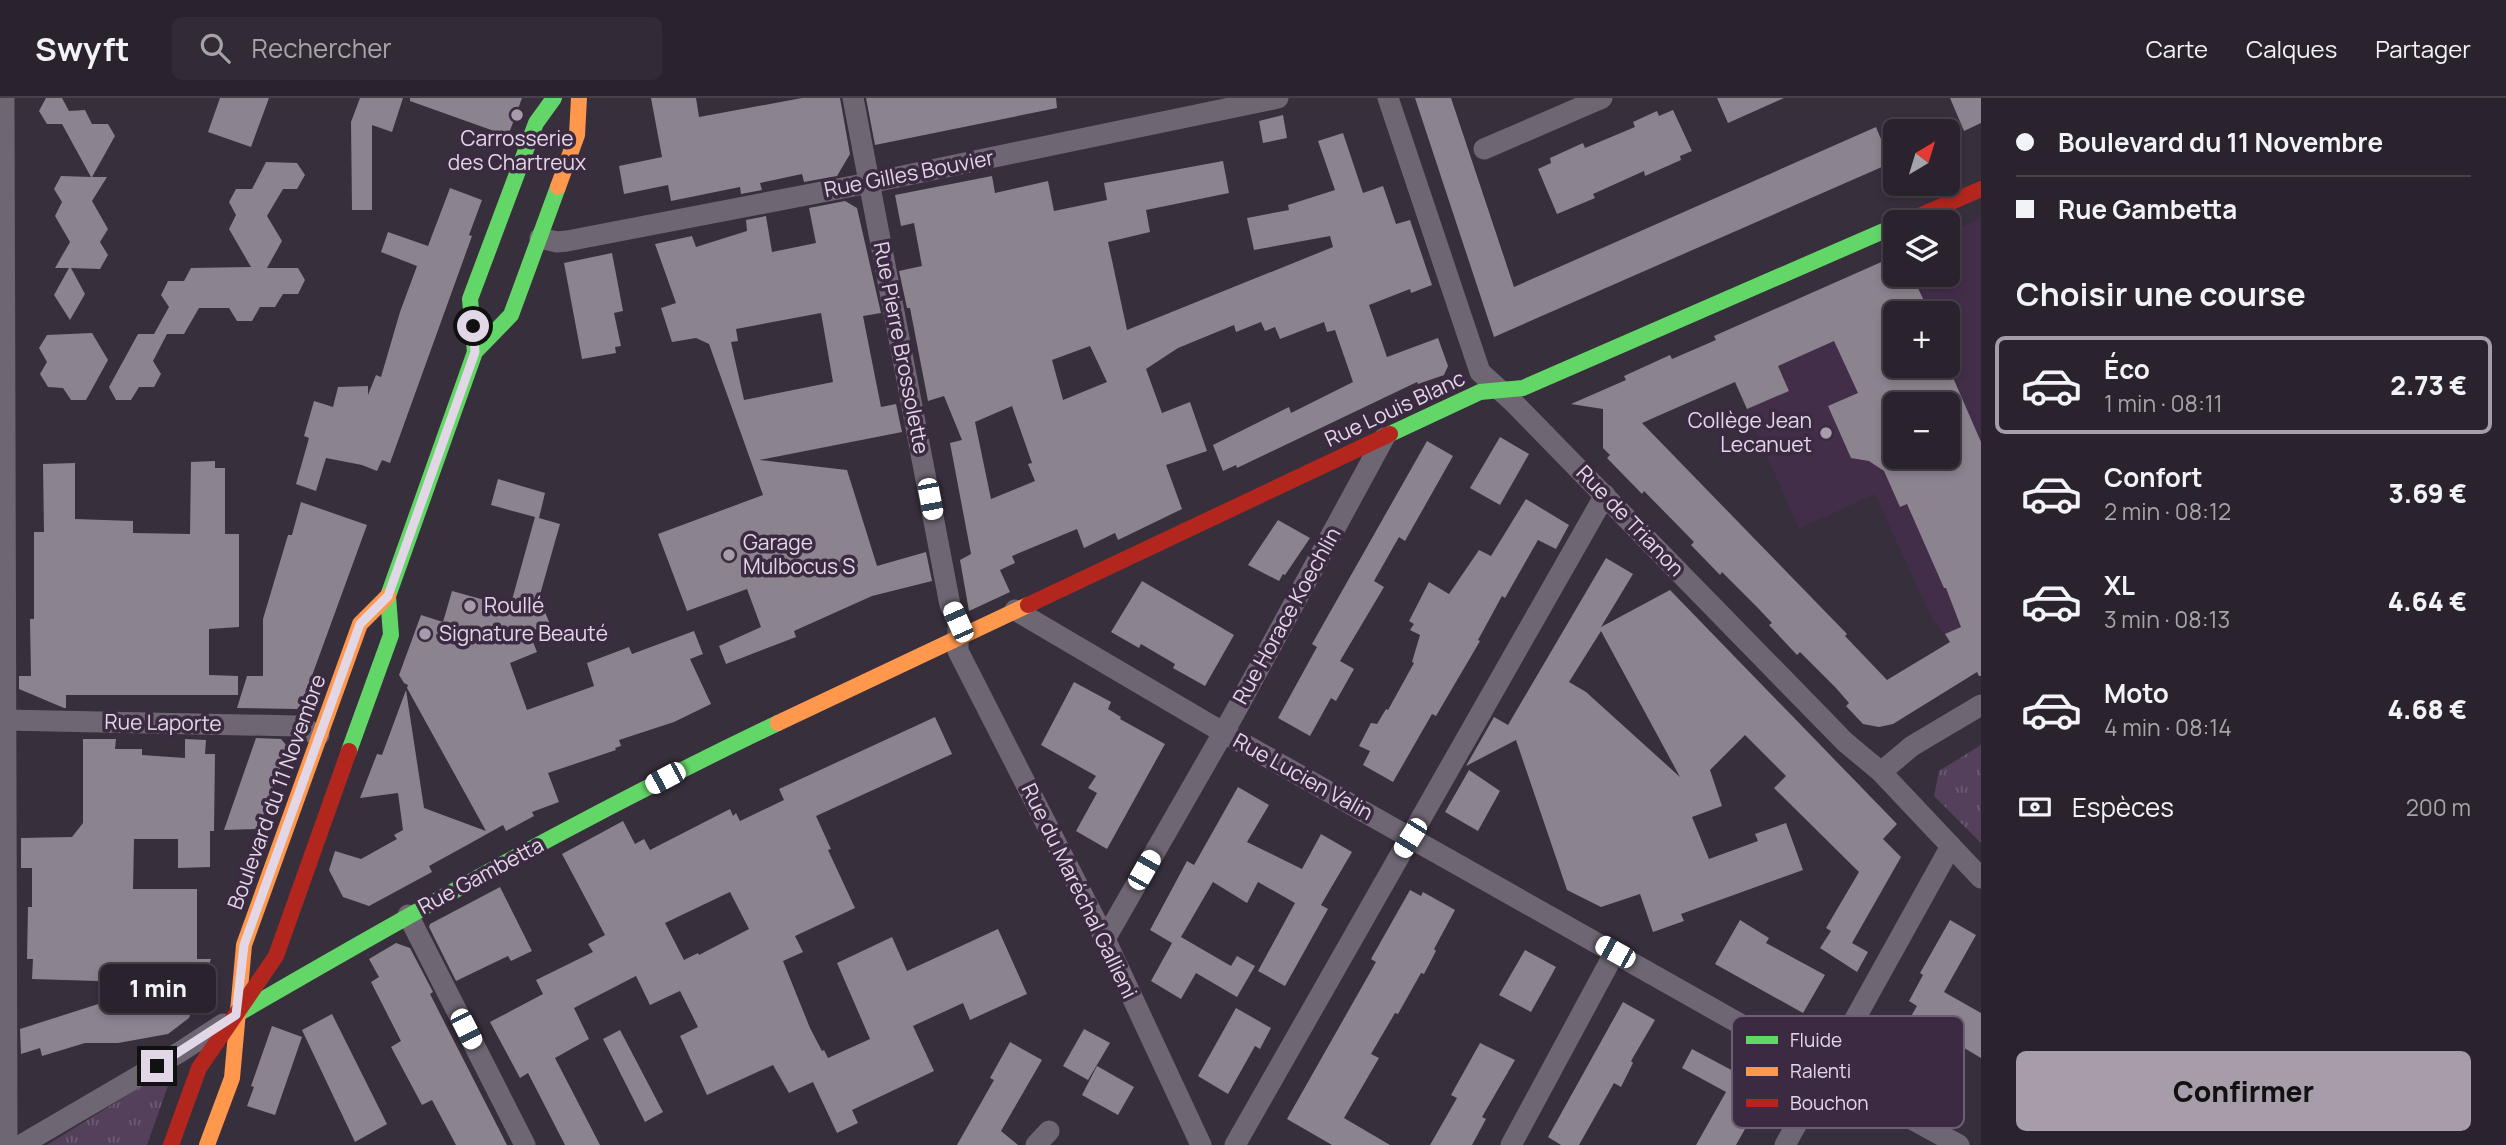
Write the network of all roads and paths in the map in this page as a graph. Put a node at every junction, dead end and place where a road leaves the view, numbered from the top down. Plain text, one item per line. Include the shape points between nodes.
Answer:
1 (4, 98) edge
2 (554, 98) edge
3 (579, 98) edge
4 (853, 98) edge
5 (1278, 98) edge
6 (1388, 98) edge
7 (1602, 98) edge
8 (1484, 149) dead end
9 (869, 183) junction
10 (1981, 189) edge
11 (1933, 210) edge
12 (1883, 231) edge
13 (540, 238) junction
14 (475, 352) junction
15 (1500, 390) junction
16 (1384, 438) junction
17 (1605, 495) junction
18 (388, 596) junction
19 (1015, 610) junction
20 (959, 638) junction
21 (1981, 705) edge
22 (4, 720) junction
23 (1223, 732) junction
24 (319, 736) junction
25 (1881, 772) junction
26 (1410, 838) junction
27 (1951, 846) junction
28 (1981, 878) edge
29 (408, 915) junction
30 (1105, 939) junction
31 (1615, 952) junction
32 (236, 1015) junction
33 (1857, 1016) edge
34 (1732, 1018) edge
35 (1794, 1128) edge
36 (1928, 1128) edge
37 (7, 1145) edge
38 (21, 1145) edge
39 (171, 1145) edge
40 (207, 1145) edge
41 (525, 1145) edge
42 (1201, 1145) edge
43 (1235, 1145) edge
44 (1511, 1145) edge
45 (1785, 1145) edge
46 (1959, 1145) edge

1 - 22 street
2 - 14 main road, Boulevard du 11 Novembre via 536,123 470,299
3 - 13 main road, Boulevard du 11 Novembre via 577,135
4 - 9 street, Rue Pierre Brossolette
5 - 9 street, Rue Gilles Bouvier
6 - 15 street, Rue de Trianon via 1480,372
7 - 8 street
9 - 13 street, Rue Gilles Bouvier via 567,241
9 - 20 street, Rue Pierre Brossolette
10 - 11 main road
12 - 15 main road, Rue Louis Blanc via 1523,388
13 - 14 main road, Boulevard du 11 Novembre via 512,315
14 - 18 main road, Boulevard du 11 Novembre
15 - 16 main road, Rue Louis Blanc via 1479,392
15 - 17 street, Rue de Trianon
16 - 19 main road, Rue Louis Blanc
16 - 23 street, Rue Horace Koechlin
17 - 25 street, Rue de Trianon via 1845,742
17 - 26 street
18 - 24 main road, Boulevard du 11 Novembre via 360,624
18 - 32 main road, Boulevard du 11 Novembre via 391,635 294,907 276,956
19 - 20 main road, Rue Louis Blanc
19 - 23 street, Rue Lucien Valin
20 - 29 main road, Rue Gambetta via 688,766
20 - 30 street, Rue du Maréchal Gallieni via 963,663
21 - 25 street via 1912,746
22 - 24 street, Rue Laporte via 297,726
22 - 37 street
23 - 26 street, Rue Lucien Valin
23 - 30 street, Rue Horace Koechlin
24 - 32 main road, Boulevard du 11 Novembre via 244,945
25 - 27 street, Rue de Trianon
26 - 31 street, Rue Lucien Valin
26 - 43 street
27 - 28 street, Rue de Trianon
27 - 33 street
29 - 32 main road, Rue Gambetta
29 - 41 street
30 - 42 street, Rue du Maréchal Gallieni
31 - 34 street, Rue Lucien Valin
31 - 44 street
32 - 38 street, Rue Gambetta
32 - 39 main road, Boulevard du 11 Novembre via 199,1068
32 - 40 main road, Boulevard du 11 Novembre via 232,1078
35 - 45 street
36 - 46 street, Rue Lucien Valin

